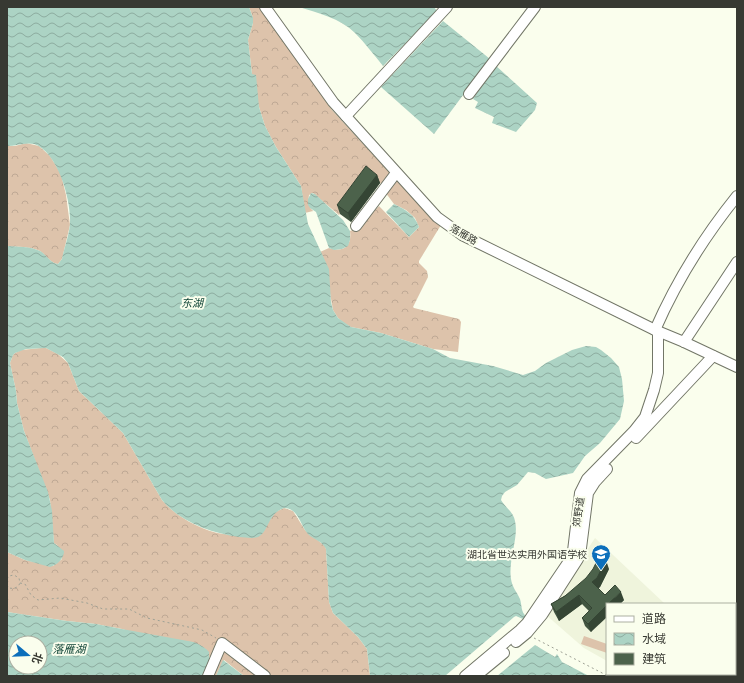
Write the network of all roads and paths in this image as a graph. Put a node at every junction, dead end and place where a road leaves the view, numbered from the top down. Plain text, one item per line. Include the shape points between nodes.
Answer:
1 (265, 7) edge
2 (446, 7) edge
3 (535, 7) edge
4 (469, 94) dead end
5 (346, 116) junction
6 (396, 173) junction
7 (737, 196) edge
8 (356, 226) dead end
9 (737, 262) edge
10 (657, 331) junction
11 (684, 342) junction
12 (713, 356) junction
13 (737, 368) edge
14 (7, 579) edge
15 (20, 583) junction
16 (7, 585) edge
17 (527, 633) junction
18 (222, 643) junction
19 (606, 675) edge
20 (208, 676) edge
21 (265, 676) edge
22 (465, 676) edge
23 (476, 676) edge

1 - 5 street, 落雁路 via 333,102
2 - 5 street
3 - 4 street
5 - 6 street, 落雁路
6 - 8 street
6 - 10 street, 落雁路 via 437,217 462,235
7 - 10 street, 郊野道 via 678,282 667,302
9 - 11 street
10 - 11 street, 落雁路
10 - 22 street, 郊野道 via 658,374 648,409 639,425 587,479 582,488 573,551 569,561 527,623
11 - 12 street, 落雁路
12 - 13 street, 落雁路
12 - 17 street via 591,487 586,501 578,559 542,615
14 - 15 path via 14,575 19,578
15 - 16 path via 15,588 9,588
15 - 18 path via 25,584 31,595 38,600 60,598 103,608 129,609 147,618 202,630
17 - 19 path
17 - 23 street
18 - 20 street
18 - 21 street

